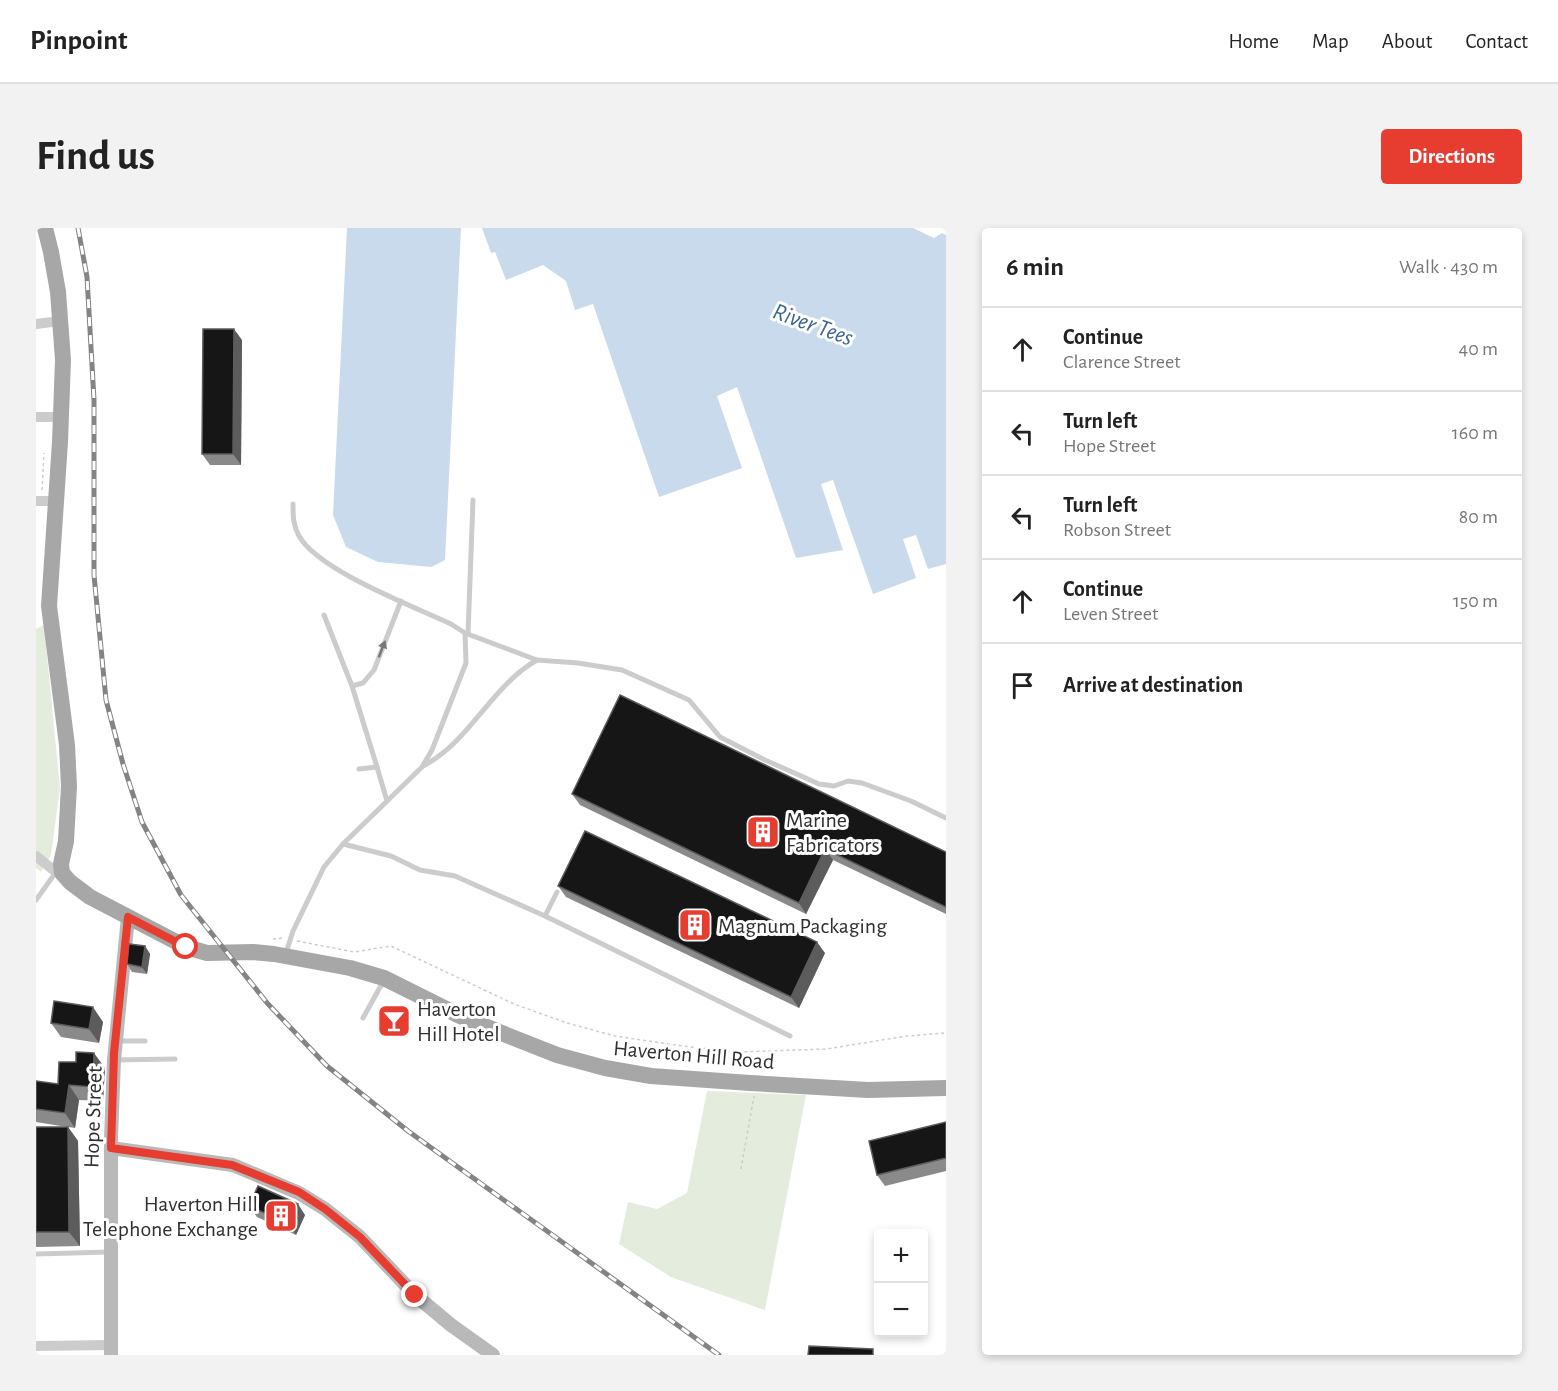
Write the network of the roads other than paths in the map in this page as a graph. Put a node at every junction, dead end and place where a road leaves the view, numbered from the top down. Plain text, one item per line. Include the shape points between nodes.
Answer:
1 (45, 228) edge
2 (60, 321) junction
3 (36, 324) edge
4 (36, 417) edge
5 (61, 417) junction
6 (473, 500) dead end
7 (36, 501) edge
8 (56, 501) junction
9 (293, 504) dead end
10 (401, 601) junction
11 (324, 615) dead end
12 (467, 634) junction
13 (537, 660) junction
14 (352, 686) junction
15 (377, 767) junction
16 (422, 767) junction
17 (359, 769) dead end
18 (387, 801) junction
19 (946, 818) edge
20 (343, 844) junction
21 (36, 856) edge
22 (59, 872) junction
23 (557, 892) edge
24 (36, 898) edge
25 (545, 916) junction
26 (128, 917) junction
27 (285, 956) junction
28 (384, 978) junction
29 (363, 1018) dead end
30 (790, 1036) dead end
31 (116, 1041) junction
32 (145, 1041) dead end
33 (175, 1059) dead end
34 (114, 1060) junction
35 (946, 1088) edge
36 (111, 1148) junction
37 (110, 1252) junction
38 (36, 1254) edge
39 (36, 1346) edge
40 (111, 1350) edge
41 (493, 1355) edge

1 - 2 main road
2 - 3 street
2 - 5 main road
4 - 5 street
5 - 8 main road
6 - 12 lane
7 - 8 street
8 - 22 main road via 49,606 69,786 66,841
9 - 10 lane via 299,536 315,555
10 - 12 lane
14 -> 10 lane via 363,683 374,670
11 - 14 lane
12 - 13 lane
12 - 16 lane via 466,663
13 - 16 lane via 502,688 446,749
13 - 19 lane via 621,670 689,700 720,737 765,760 819,784 862,783
14 - 15 lane
15 - 17 lane
15 - 18 lane
16 - 18 lane
18 - 20 lane
20 - 25 lane via 390,856 420,870 455,876
20 - 27 lane via 324,867
21 - 22 street
22 - 24 lane
22 - 26 main road via 90,897
23 - 25 lane
25 - 30 lane
26 - 27 main road, Haverton Hill Road via 186,947 207,953
26 - 31 main road, Hope Street
27 - 28 main road, Haverton Hill Road
28 - 29 lane
28 - 35 main road, Haverton Hill Road via 504,1034 556,1055 605,1068 651,1076 868,1090
31 - 32 lane
31 - 34 main road, Hope Street
33 - 34 lane
34 - 36 main road, Hope Street
36 - 37 main road, Hope Street
36 - 41 main road via 232,1165 299,1192 360,1237 415,1295
37 - 38 lane
37 - 40 main road, Hope Street
39 - 40 street

